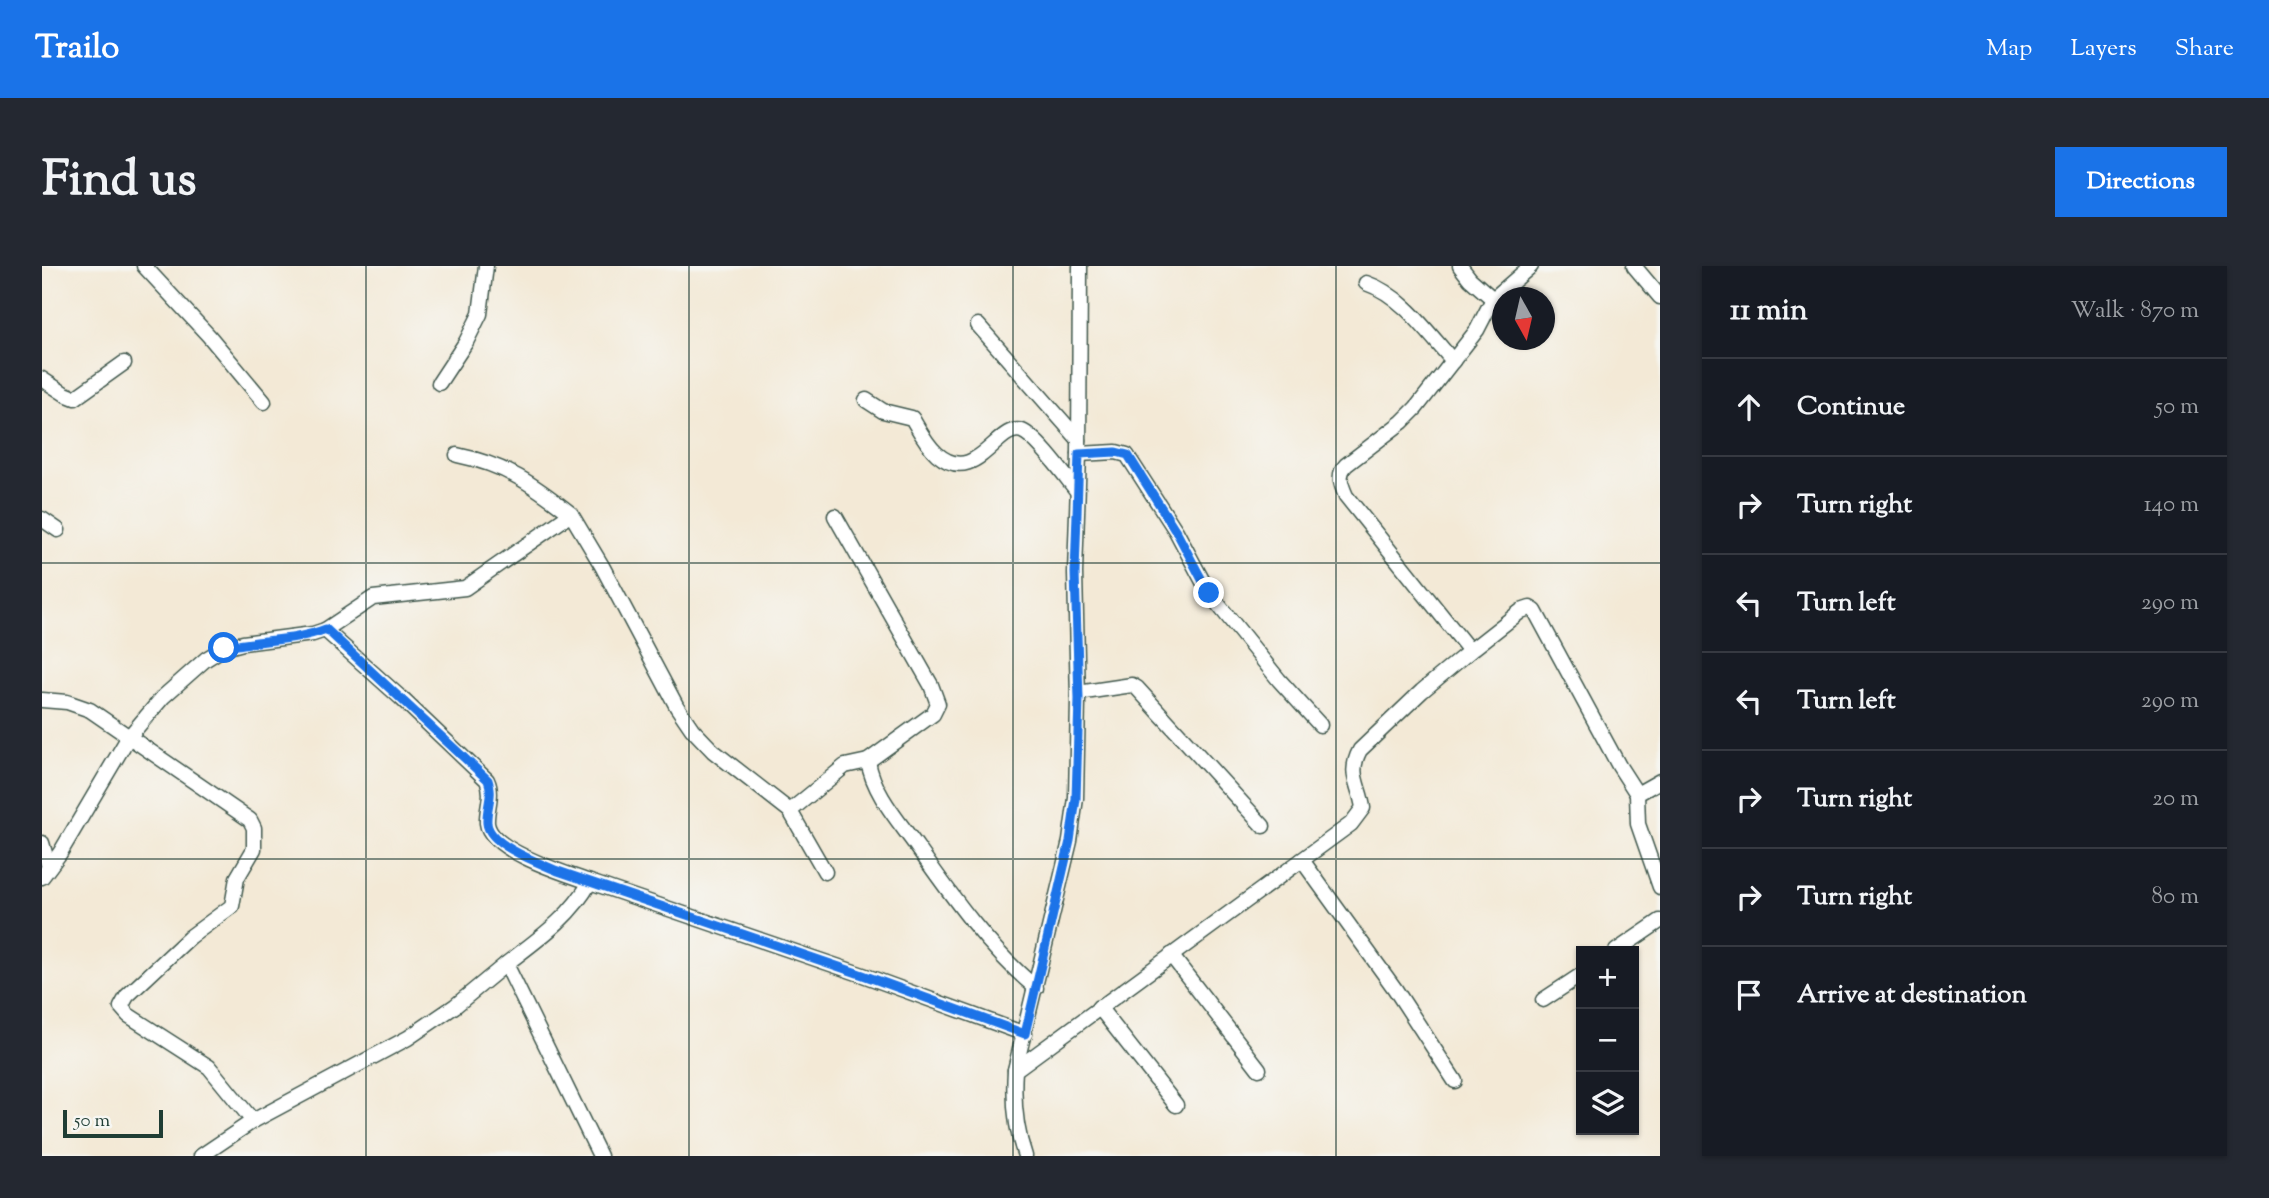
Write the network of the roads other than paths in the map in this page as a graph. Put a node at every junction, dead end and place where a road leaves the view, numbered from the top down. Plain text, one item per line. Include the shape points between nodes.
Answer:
1 (144, 266) edge
2 (486, 266) edge
3 (1460, 266) edge
4 (1531, 266) edge
5 (1633, 266) edge
6 (1078, 269) edge
7 (1366, 283) dead end
8 (1507, 287) edge
9 (1660, 297) edge
10 (1492, 298) edge
11 (1492, 301) edge
12 (978, 325) dead end
13 (1453, 361) junction
14 (124, 363) dead end
15 (42, 379) edge
16 (439, 383) dead end
17 (866, 400) dead end
18 (264, 402) dead end
19 (1079, 447) junction
20 (457, 455) dead end
21 (1077, 491) junction
22 (572, 514) junction
23 (835, 516) dead end
24 (42, 519) edge
25 (58, 530) dead end
26 (326, 629) junction
27 (1470, 651) junction
28 (1078, 693) junction
29 (42, 700) edge
30 (1320, 725) dead end
31 (128, 737) junction
32 (868, 761) junction
33 (1660, 781) edge
34 (1637, 794) junction
35 (790, 811) junction
36 (1263, 826) dead end
37 (42, 844) edge
38 (1302, 860) junction
39 (46, 872) edge
40 (825, 872) dead end
41 (590, 881) junction
42 (1660, 887) edge
43 (1660, 921) edge
44 (1623, 946) edge
45 (1171, 955) junction
46 (506, 964) junction
47 (1576, 978) edge
48 (1036, 988) junction
49 (1543, 1000) dead end
50 (1099, 1007) junction
51 (1025, 1034) junction
52 (1259, 1069) dead end
53 (1016, 1070) junction
54 (1455, 1081) dead end
55 (1176, 1105) dead end
56 (253, 1121) junction
57 (201, 1156) edge
58 (600, 1156) edge
59 (1025, 1156) edge

1 - 18 street
2 - 16 street via 480,314
3 - 10 street
4 - 8 street
5 - 9 street
6 - 19 street
7 - 13 street via 1394,298
11 - 13 street
12 - 19 street
13 - 27 street via 1402,422 1346,465 1340,478 1346,496
14 - 15 street via 75,398
17 - 21 street via 883,411 912,418 938,455 963,463 974,461 1007,433 1020,430 1051,458
19 - 21 street
19 - 30 street via 1128,455 1209,593
20 - 22 street via 506,470
21 - 28 street
22 - 26 street via 465,588 373,598
22 - 35 street via 692,729
23 - 32 street via 938,704 933,714
24 - 25 street
26 - 31 street via 224,648 163,697
26 - 41 street via 488,780 492,790 487,824 495,838 536,862
27 - 34 street via 1521,611 1535,611
27 - 38 street via 1360,750 1353,771 1363,808 1360,815
28 - 36 street via 1138,688
28 - 48 street via 1074,823
29 - 31 street via 83,705
31 - 39 street
31 - 56 street via 218,796 254,828 254,849 237,878 232,906 182,944 121,1007 209,1067
32 - 35 street via 845,766
32 - 48 street via 884,800 926,860 1013,969
33 - 34 street
34 - 42 street via 1638,824
35 - 40 street
37 - 39 street
38 - 45 street
38 - 54 street
41 - 46 street via 575,905
41 - 51 street
43 - 44 street
45 - 50 street
45 - 52 street
46 - 56 street via 408,1038
46 - 58 street
47 - 49 street
48 - 51 street
50 - 53 street
50 - 55 street
51 - 53 street
53 - 59 street via 1016,1122
56 - 57 street

